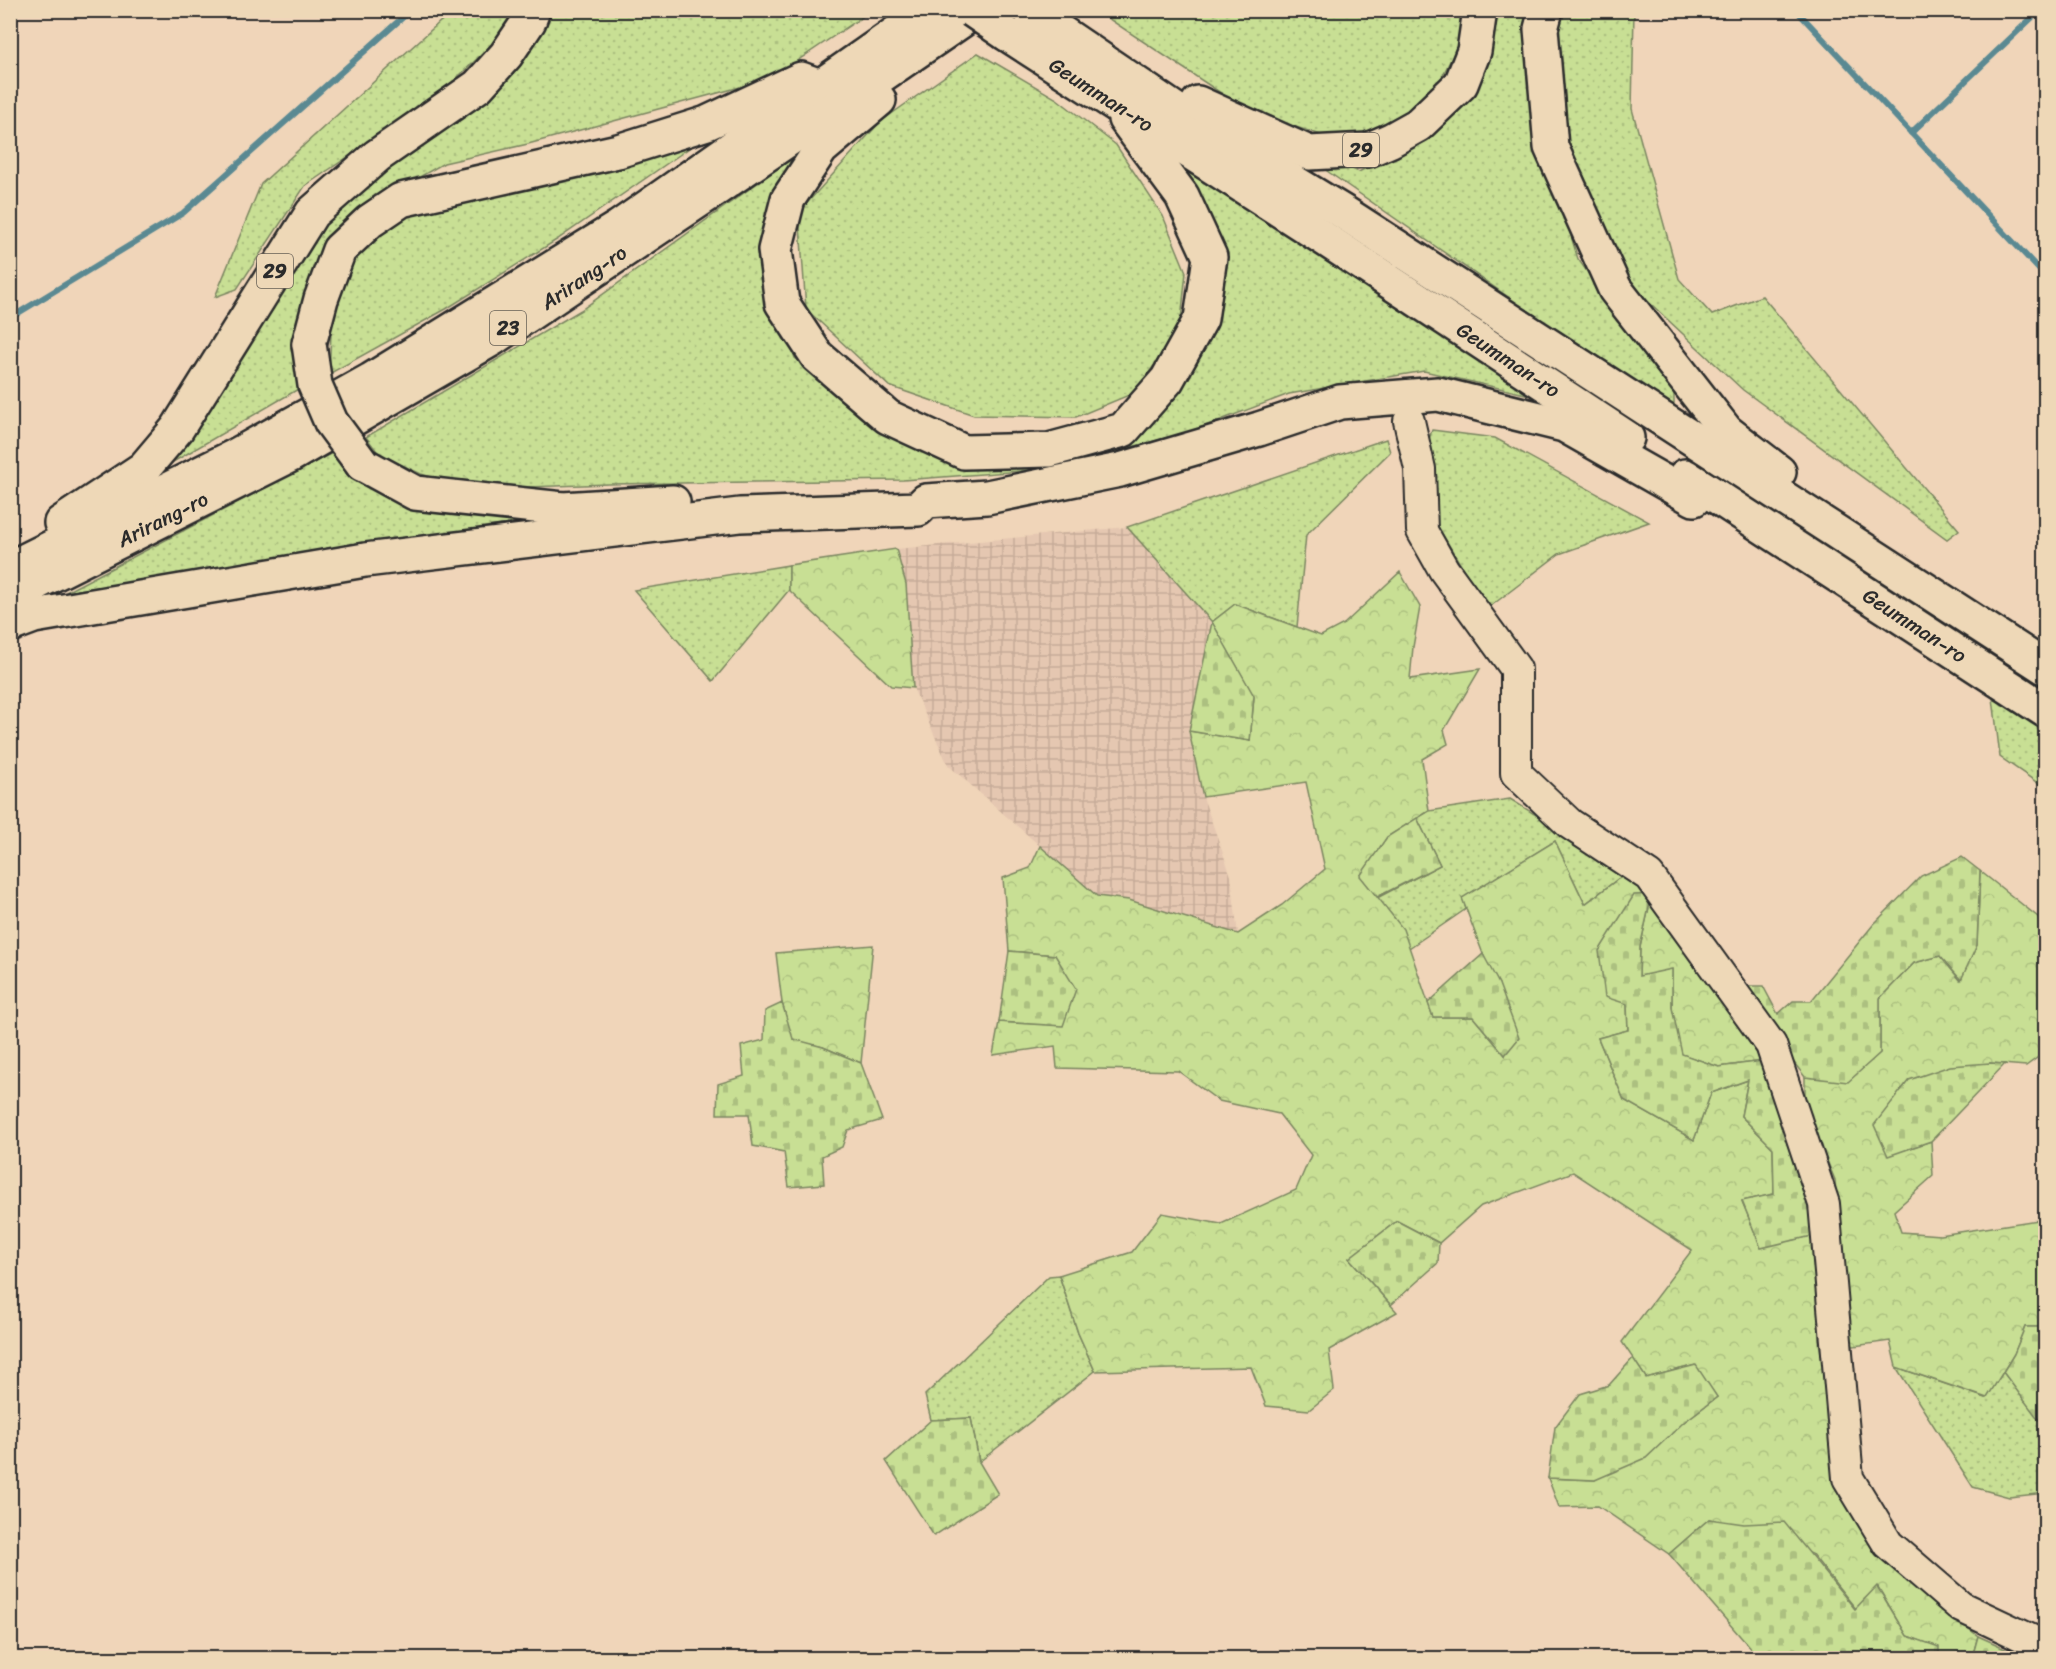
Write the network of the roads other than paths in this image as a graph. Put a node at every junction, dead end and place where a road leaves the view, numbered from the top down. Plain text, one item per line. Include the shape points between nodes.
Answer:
1 (533, 10) edge
2 (929, 10) edge
3 (972, 10) edge
4 (977, 10) edge
5 (1480, 10) edge
6 (1543, 17) edge
7 (1025, 21) edge
8 (884, 75) junction
9 (822, 86) junction
10 (1111, 101) junction
11 (1177, 111) junction
12 (1408, 421) dead end
13 (1703, 488) junction
14 (926, 501) junction
15 (1836, 532) junction
16 (44, 552) junction
17 (10, 568) edge
18 (10, 596) edge
19 (10, 625) edge
20 (2046, 668) edge
21 (2046, 711) edge
22 (2046, 1647) edge

1 - 16 highway, 29 via 506,56 478,86 377,156 312,213 177,429 144,468 52,530
2 - 9 highway, Arirang-ro / 23
3 - 7 highway, Geumman-ro, bridge
4 - 8 highway, Arirang-ro / 23
5 - 11 highway, 29 via 1474,51 1461,84 1418,125 1368,150 1309,153 1192,100
6 - 15 highway via 1551,147 1616,289 1726,431 1841,520
7 - 10 highway, Geumman-ro
7 - 11 highway, Geumman-ro
8 - 10 highway via 879,101 821,149 788,199 774,250 782,303 817,356 888,417 964,453 1049,450 1123,430 1167,380 1201,319 1210,257 1182,196
8 - 18 highway, Arirang-ro / 23 via 492,339 291,456
9 - 14 highway, bridge via 801,79 707,123 618,151 401,200 370,221 339,250 309,344 315,386 331,423 362,464 415,493 563,509 731,499 916,495
9 - 16 highway, Arirang-ro / 23 via 619,227 371,380 235,456
10 - 13 highway, Geumman-ro
11 - 15 highway, Geumman-ro via 1343,212
12 - 22 street via 1420,469 1422,531 1444,570 1516,669 1516,774 1570,824 1649,876 1771,1044 1824,1204 1848,1478 1888,1544 1960,1607
13 - 14 highway via 1694,500 1564,425 1438,394 1340,402 1120,470 987,497
13 - 21 highway, Geumman-ro
14 - 19 highway via 918,509 740,515 365,560 34,616
15 - 20 highway, Geumman-ro
16 - 17 highway, Arirang-ro / 23

